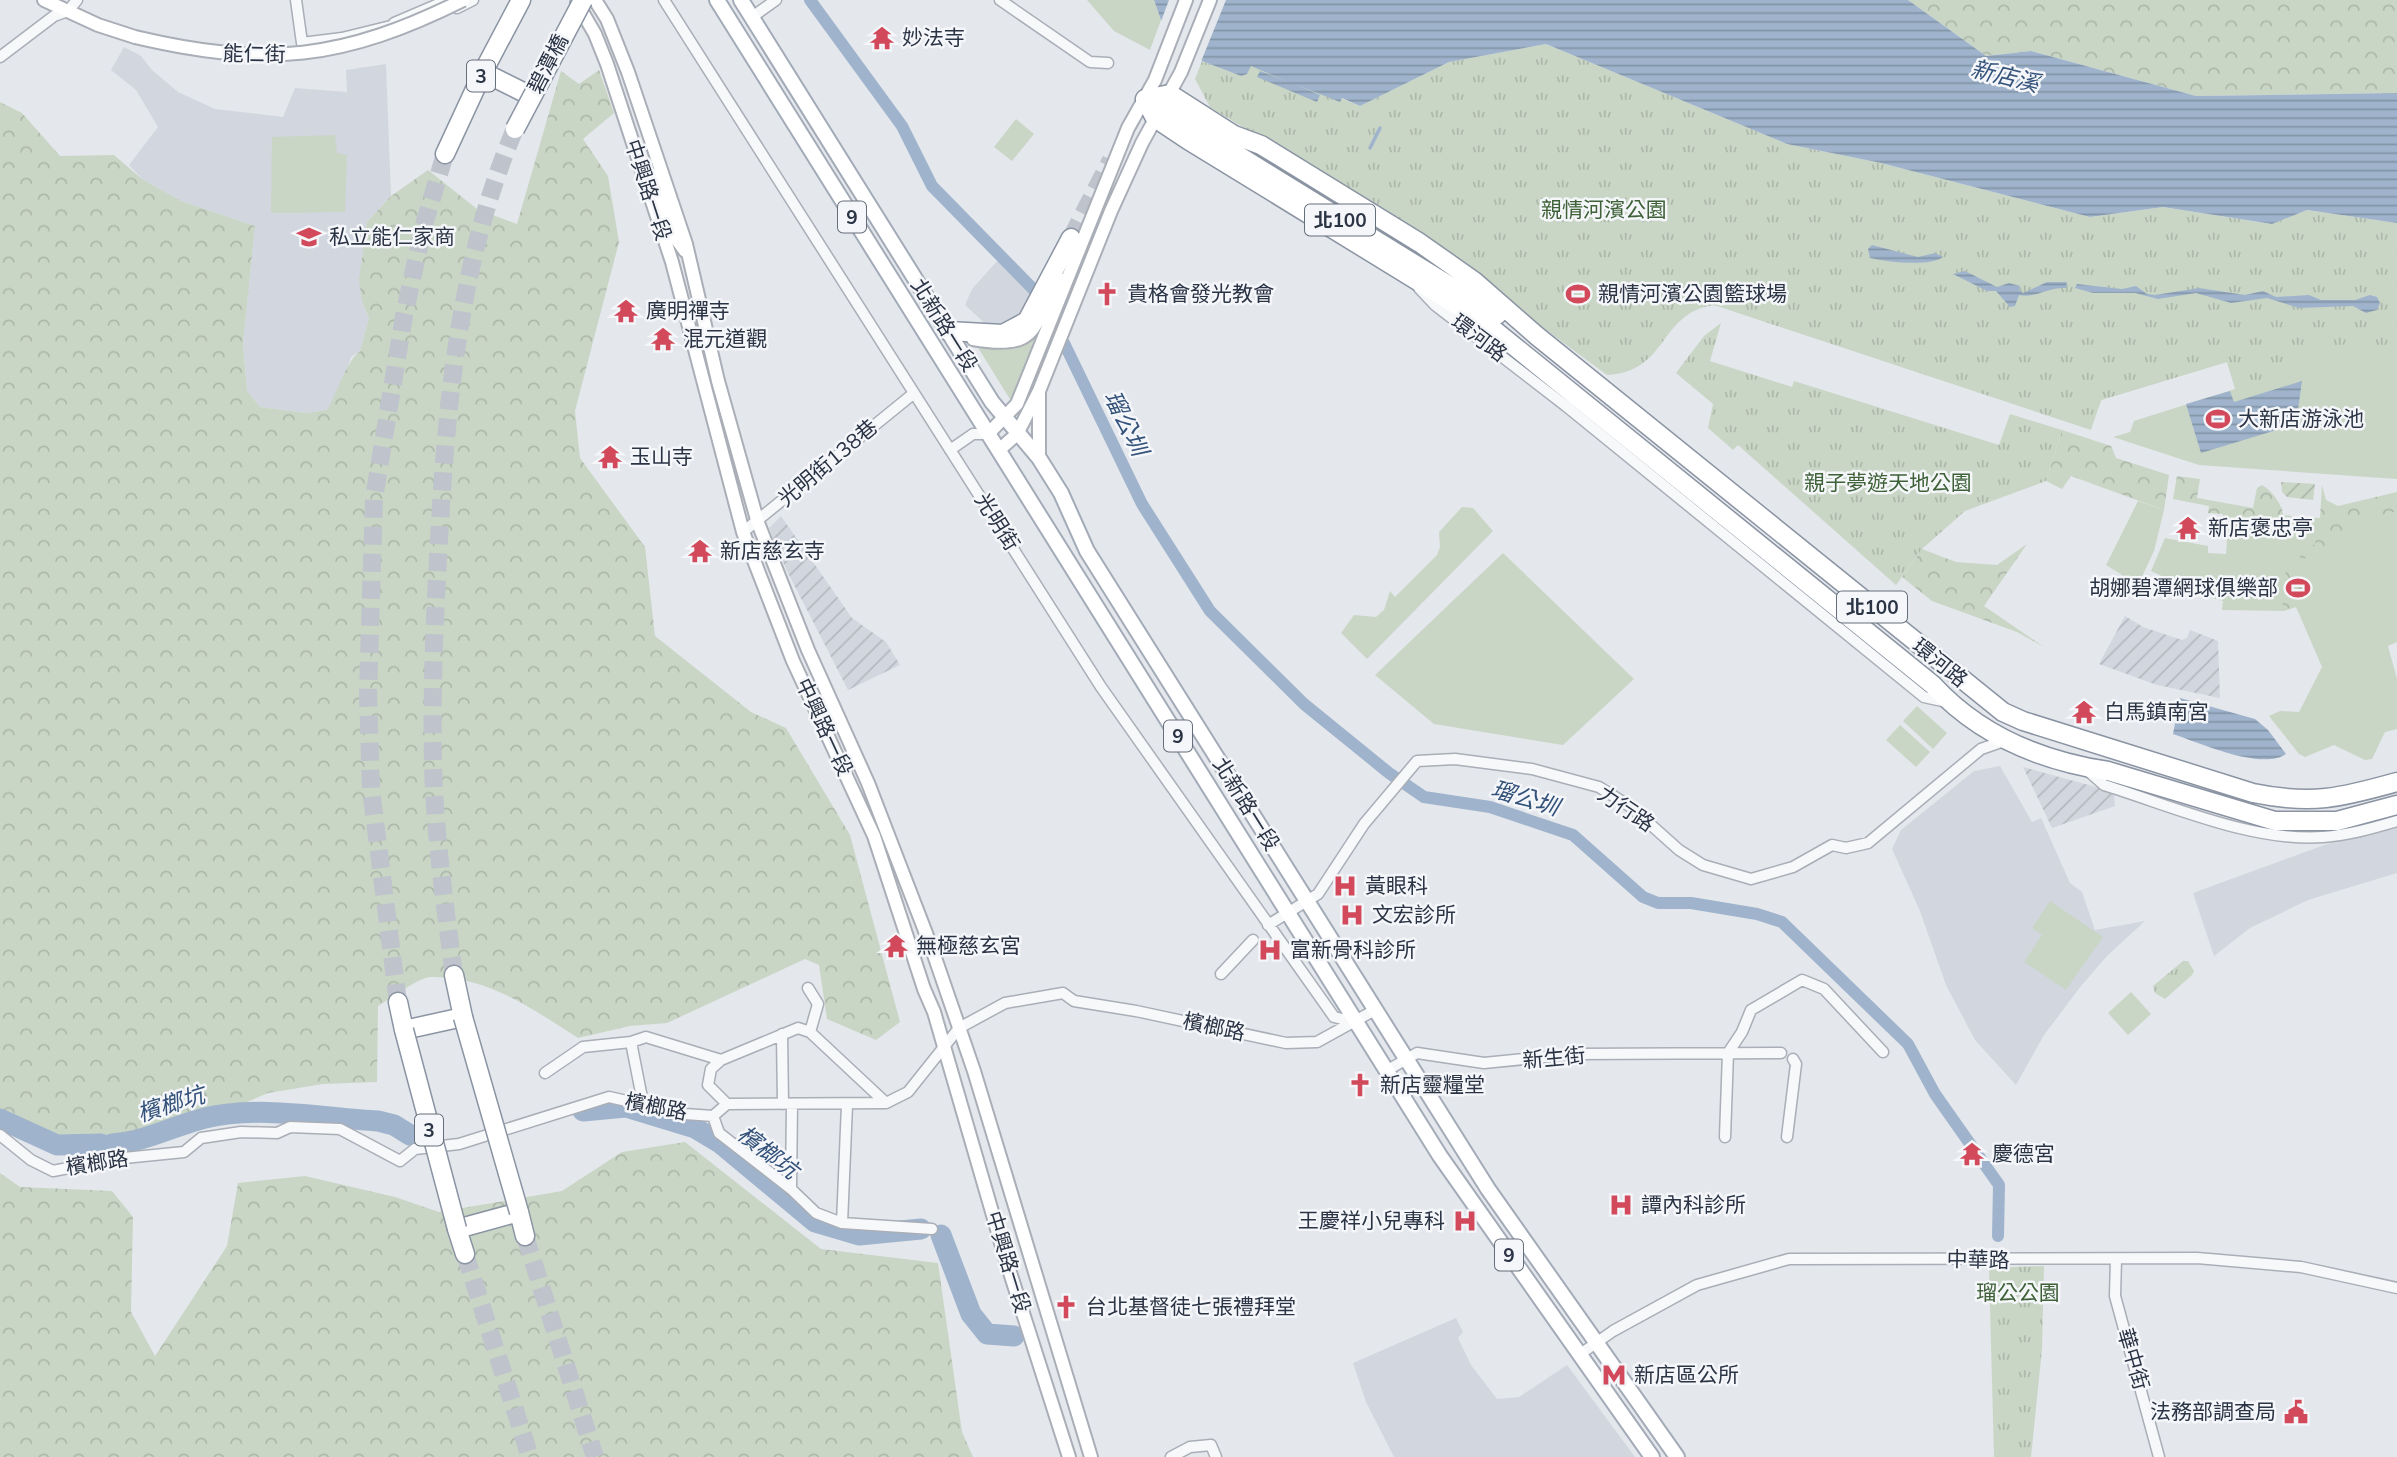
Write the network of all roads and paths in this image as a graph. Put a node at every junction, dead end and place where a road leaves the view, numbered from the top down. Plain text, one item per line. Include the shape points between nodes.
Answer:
1 (44, 0) edge
2 (77, 0) edge
3 (296, 0) edge
4 (448, 0) edge
5 (473, 0) edge
6 (521, 0) edge
7 (575, 0) edge
8 (583, 0) edge
9 (595, 0) edge
10 (664, 0) edge
11 (717, 0) edge
12 (741, 0) edge
13 (776, 0) edge
14 (1000, 0) edge
15 (1186, 0) edge
16 (1210, 0) edge
17 (459, 2) edge
18 (68, 11) junction
19 (752, 17) junction
20 (386, 26) junction
21 (0, 57) edge
22 (1108, 63) dead end
23 (482, 72) junction
24 (531, 96) junction
25 (1145, 99) junction
26 (1162, 107) junction
27 (515, 129) tunnel mouth
28 (445, 153) tunnel mouth
29 (1274, 166) tunnel mouth
30 (667, 217) junction
31 (1071, 238) tunnel mouth
32 (688, 256) junction
33 (672, 262) junction
34 (1074, 266) junction
35 (1495, 301) junction
36 (948, 331) junction
37 (1537, 336) junction
38 (1039, 391) junction
39 (913, 394) junction
40 (1005, 420) junction
41 (988, 434) junction
42 (1017, 434) junction
43 (950, 450) junction
44 (999, 450) junction
45 (1039, 458) junction
46 (758, 523) junction
47 (743, 532) junction
48 (2004, 741) junction
49 (2084, 767) junction
50 (2397, 782) edge
51 (2397, 806) edge
52 (2397, 821) edge
53 (1307, 902) junction
54 (1289, 912) junction
55 (1268, 925) junction
56 (1253, 940) dead end
57 (1221, 974) dead end
58 (454, 975) tunnel mouth
59 (808, 988) dead end
60 (398, 1002) tunnel mouth
61 (1375, 1010) junction
62 (463, 1017) junction
63 (1355, 1022) junction
64 (959, 1028) junction
65 (404, 1030) junction
66 (810, 1032) junction
67 (782, 1034) junction
68 (631, 1042) junction
69 (943, 1049) junction
70 (1883, 1052) dead end
71 (1728, 1053) junction
72 (1781, 1053) dead end
73 (1406, 1058) junction
74 (1793, 1059) dead end
75 (721, 1060) junction
76 (1386, 1071) junction
77 (545, 1073) dead end
78 (886, 1103) junction
79 (643, 1104) junction
80 (727, 1104) junction
81 (788, 1104) junction
82 (847, 1105) junction
83 (713, 1116) junction
84 (0, 1135) edge
85 (1725, 1137) dead end
86 (1787, 1137) dead end
87 (791, 1189) junction
88 (519, 1212) junction
89 (842, 1223) junction
90 (457, 1229) junction
91 (932, 1229) dead end
92 (525, 1236) tunnel mouth
93 (465, 1254) tunnel mouth
94 (2116, 1259) junction
95 (2397, 1288) edge
96 (1596, 1343) junction
97 (1579, 1355) junction
98 (1069, 1457) edge
99 (1091, 1457) edge
100 (1171, 1457) edge
101 (1216, 1457) edge
102 (1652, 1457) edge
103 (1678, 1457) edge
104 (2159, 1457) edge

1 - 18 street, 能仁街
2 - 18 street
3 - 20 street via 302,43
4 - 20 street
5 - 17 street
6 - 23 highway, 3
7 - 33 street, 中興路一段 via 607,64
8 - 24 highway, 碧潭橋, bridge
8 - 30 street via 602,27
9 - 32 street, 中興路一段 via 628,72
10 - 39 street, 光明街
11 - 41 main road, 北新路一段 / 9
12 - 19 main road, 北新路一段 / 9
13 - 19 street
14 - 22 street via 1090,62
15 - 25 street
16 - 26 street
17 - 18 street, 能仁街, bridge via 368,39 285,56 209,52 135,37
17 - 20 street via 440,15
18 - 21 street via 54,16
19 - 36 main road, 北新路一段 / 9
23 - 24 highway
23 - 28 highway, 3
24 - 27 highway, 碧潭橋, bridge
25 - 26 highway
25 - 34 street via 1128,128
26 - 35 highway, 北100 via 1261,145 1420,243
26 - 37 highway, 北100 via 1422,271
26 - 38 street via 1111,211
26 - 48 highway, 環河路 / 北100 via 1409,277 1460,305 1933,685 1948,702
29 - 35 highway via 1429,265
30 - 32 street
30 - 33 street
31 - 36 highway via 1027,321 1003,334
32 - 46 street, 中興路一段
33 - 47 street, 中興路一段
34 - 36 street via 1058,285 1040,322 1020,338 991,343
34 - 40 street via 1017,404
35 - 37 highway, 環河路 / 北100
36 - 40 main road, 北新路一段 / 9
37 - 50 highway, 環河路 / 北100 via 2003,712 2290,801 2352,796
38 - 42 street
38 - 45 street
39 - 43 street, 光明街
39 - 46 street, 光明街138巷
40 - 41 street
40 - 42 main road, 北新路一段 / 9
41 - 43 street via 973,434
41 - 44 main road, 北新路一段 / 9
42 - 44 street
42 - 45 main road, 北新路一段 / 9
43 - 55 street, 光明街 via 1101,687
44 - 54 main road, 北新路一段 / 9
45 - 53 main road, 北新路一段 / 9 via 1087,551
46 - 47 street, 光明街138巷
46 - 64 street, 中興路一段 via 868,783
47 - 69 street, 中興路一段 via 793,661 874,836
48 - 49 highway, 環河路 / 北100
48 - 53 street, 力行路 via 1981,749 1868,843 1846,848 1832,845 1793,867 1751,879 1703,865 1599,787 1532,769 1455,759 1417,761 1364,824 1318,894
49 - 51 highway, 環河路 / 北100 via 2275,821 2337,821
49 - 52 street, 環河路 via 2104,785 2255,831 2324,837
53 - 54 street, 力行路
53 - 61 main road, 北新路一段 / 9
54 - 55 street, 力行路
54 - 63 main road, 北新路一段 / 9
55 - 63 street, 光明街 via 1334,1017
56 - 57 street
58 - 62 highway
59 - 66 street via 818,1004
60 - 65 highway, 3
61 - 63 street, 檳榔路
61 - 73 main road, 北新路一段 / 9
62 - 65 highway
62 - 88 highway, bridge
63 - 64 street, 檳榔路 via 1317,1042 1286,1043 1074,1001 1063,993 1005,1003
63 - 76 main road, 北新路一段 / 9
64 - 69 street, 檳榔路
64 - 99 street, 中興路一段
65 - 90 highway, 3, bridge
66 - 67 street via 798,1028
66 - 78 street
67 - 75 street
67 - 81 street
68 - 75 street via 646,1037
68 - 77 street via 583,1047
68 - 79 street
69 - 78 street, 檳榔路 via 908,1092
69 - 98 street, 中興路一段
70 - 71 street via 1824,989 1802,980 1751,1010
71 - 72 street, 新生街
71 - 73 street, 新生街 via 1575,1054 1484,1063 1418,1053
71 - 85 street
73 - 76 street
73 - 96 main road, 北新路一段 / 9 via 1488,1189
74 - 86 street
75 - 80 street via 711,1069 708,1085
76 - 97 main road, 北新路一段 / 9
78 - 82 street
79 - 83 street, 檳榔路
79 - 84 street, 檳榔路 via 609,1097 459,1144 415,1149 401,1161 340,1129 290,1127 277,1133 201,1138 184,1152 53,1171
80 - 81 street
80 - 83 street, 檳榔路
81 - 82 street
81 - 87 street
82 - 89 street
83 - 87 street via 719,1133
87 - 89 street via 816,1213
88 - 90 highway
88 - 92 highway
89 - 91 street
90 - 93 highway, 3
94 - 95 street, 中華路 via 2197,1258 2301,1267
94 - 96 street, 中華路 via 1789,1259 1697,1285
94 - 104 street, 華中街 via 2115,1296
96 - 97 street, 中華路
96 - 103 main road, 北新路一段 / 9
97 - 102 main road, 北新路一段 / 9
100 - 101 street via 1190,1447 1211,1445

